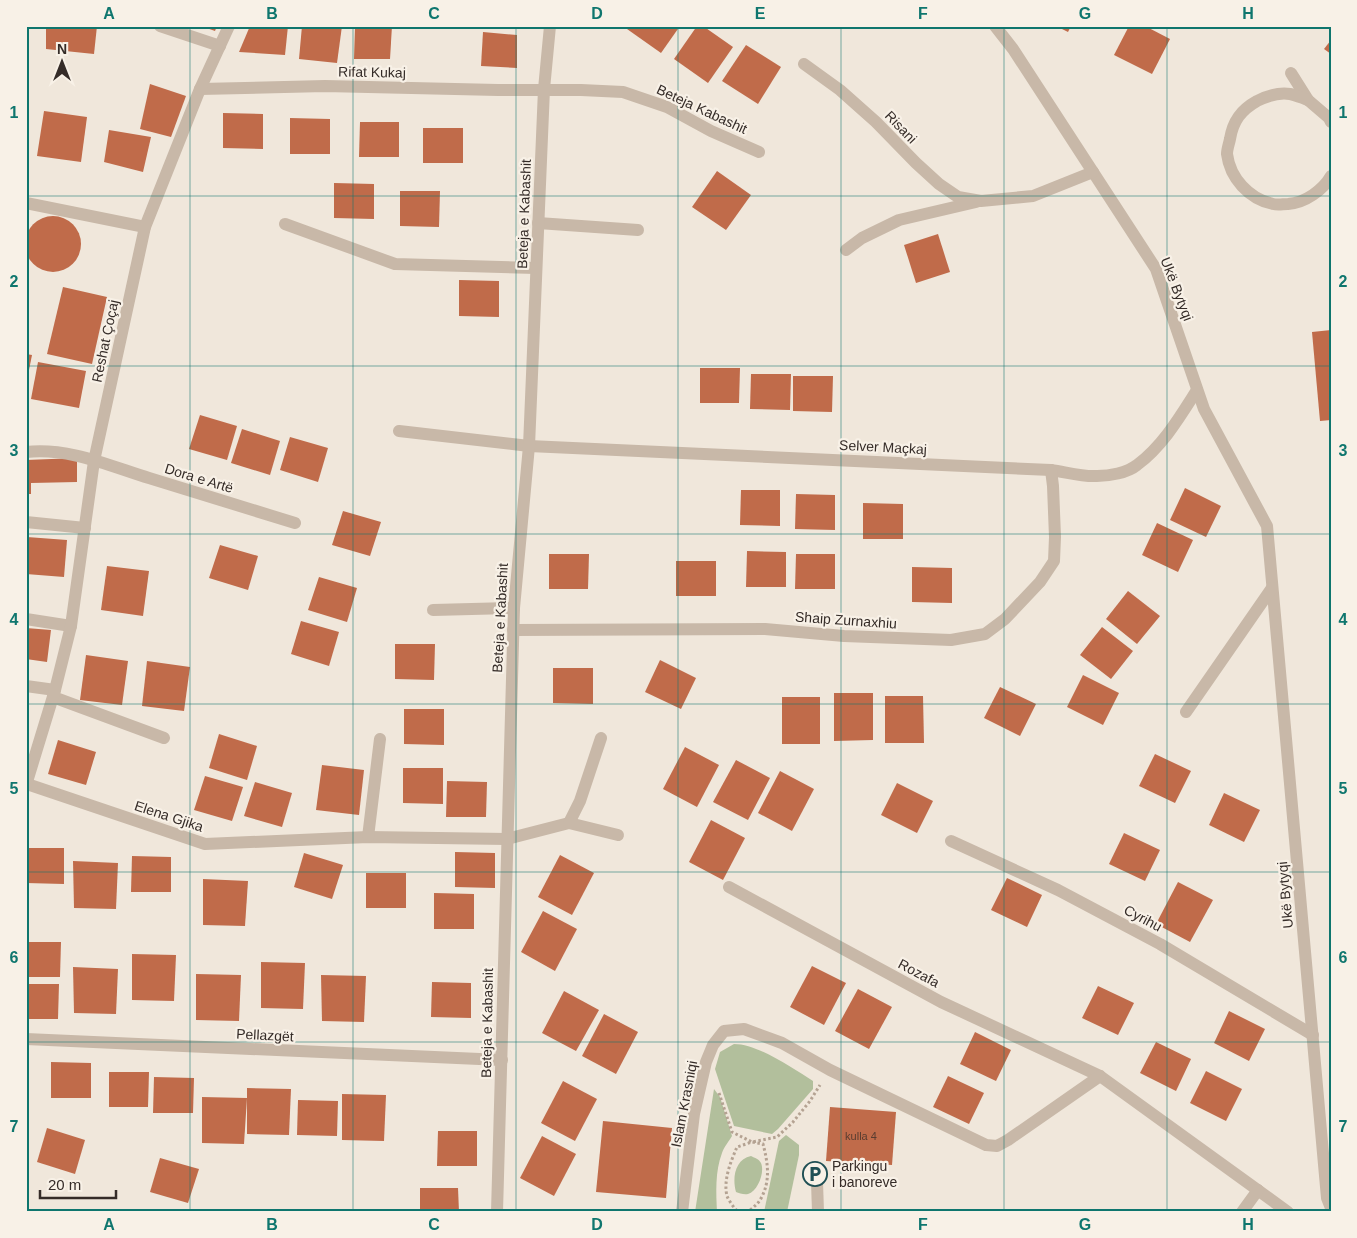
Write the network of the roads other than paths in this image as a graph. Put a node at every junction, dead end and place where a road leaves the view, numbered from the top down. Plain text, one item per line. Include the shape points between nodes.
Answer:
1 (160, 26) edge
2 (229, 26) edge
3 (550, 26) edge
4 (996, 27) edge
5 (220, 46) junction
6 (804, 64) dead end
7 (1291, 73) dead end
8 (200, 88) junction
9 (544, 89) junction
10 (1308, 100) junction
11 (1330, 120) edge
12 (759, 152) dead end
13 (1093, 172) junction
14 (1331, 176) edge
15 (980, 201) junction
16 (26, 203) edge
17 (538, 223) junction
18 (285, 224) dead end
19 (145, 227) junction
20 (638, 230) dead end
21 (846, 250) dead end
22 (536, 268) junction
23 (1197, 390) junction
24 (399, 431) dead end
25 (528, 446) junction
26 (26, 452) edge
27 (94, 461) junction
28 (1051, 470) junction
29 (26, 522) edge
30 (295, 523) dead end
31 (85, 528) junction
32 (1272, 588) junction
33 (514, 608) junction
34 (433, 610) dead end
35 (26, 619) edge
36 (71, 626) junction
37 (513, 630) junction
38 (26, 686) edge
39 (54, 694) junction
40 (1186, 712) dead end
41 (164, 738) dead end
42 (601, 738) dead end
43 (380, 739) dead end
44 (26, 785) edge
45 (569, 823) junction
46 (618, 835) dead end
47 (368, 837) junction
48 (507, 839) junction
49 (952, 841) dead end
50 (729, 887) dead end
51 (1313, 1035) junction
52 (26, 1039) edge
53 (502, 1060) junction
54 (1100, 1076) junction
55 (817, 1182) dead end
56 (1258, 1190) junction
57 (1330, 1202) edge
58 (497, 1212) edge
59 (682, 1212) edge
60 (818, 1212) edge
61 (1242, 1212) edge
62 (1288, 1212) edge

1 - 5 street
2 - 5 street, Reshat Çoçaj
3 - 9 street, Beteja e Kabashit
4 - 13 street, Ukë Bytyqi
5 - 8 street, Reshat Çoçaj
6 - 15 street, Risani via 840,90 939,184 958,197
7 - 10 street
8 - 9 street, Rifat Kukaj
8 - 19 street, Reshat Çoçaj
9 - 12 street, Beteja Kabashit via 623,92 667,107
9 - 17 street, Beteja e Kabashit
10 - 11 street
10 - 14 street via 1281,94 1267,96 1248,106 1232,127 1227,153 1232,171 1238,182 1256,198 1274,204 1305,200
13 - 15 street, Risani via 1033,196
13 - 23 street, Ukë Bytyqi via 1156,269
15 - 21 street, Risani via 899,220 862,238
16 - 19 street
17 - 20 street
17 - 22 street, Beteja e Kabashit
18 - 22 street via 395,264
19 - 27 street, Reshat Çoçaj
22 - 25 street, Beteja e Kabashit
23 - 28 street, Selver Maçkaj via 1174,426 1136,466 1114,475 1095,476
23 - 32 street, Ukë Bytyqi via 1267,526
24 - 25 street
25 - 28 street, Selver Maçkaj
25 - 33 street, Beteja e Kabashit
26 - 27 street via 60,452
27 - 30 street, Dora e Artë
27 - 31 street, Reshat Çoçaj
28 - 37 street, Shaip Zurnaxhiu via 1054,561 1040,582 1006,619 985,634 951,640 765,629
29 - 31 street
31 - 36 street, Reshat Çoçaj
32 - 40 street
32 - 51 street, Ukë Bytyqi
33 - 34 street
33 - 37 street, Beteja e Kabashit
35 - 36 street
36 - 39 street, Reshat Çoçaj
37 - 48 street, Beteja e Kabashit
38 - 39 street
39 - 41 street
39 - 44 street, Reshat Çoçaj
42 - 45 street via 580,801
43 - 47 street
44 - 47 street, Elena Gjika via 205,844
45 - 46 street
45 - 48 street
47 - 48 street, Elena Gjika
48 - 53 street, Beteja e Kabashit
49 - 51 street, Cyrihu via 1058,890 1160,944
50 - 54 street, Rozafa via 941,1002
51 - 57 street, Ukë Bytyqi
52 - 53 street, Pellazgët
53 - 58 street, Beteja e Kabashit
54 - 56 street, Rozafa
54 - 59 street, Islam Krasniqi via 1008,1140 997,1146 986,1145 830,1070 782,1043 744,1029 724,1031 706,1062 694,1114
55 - 60 street
56 - 61 street
56 - 62 street, Rozafa

